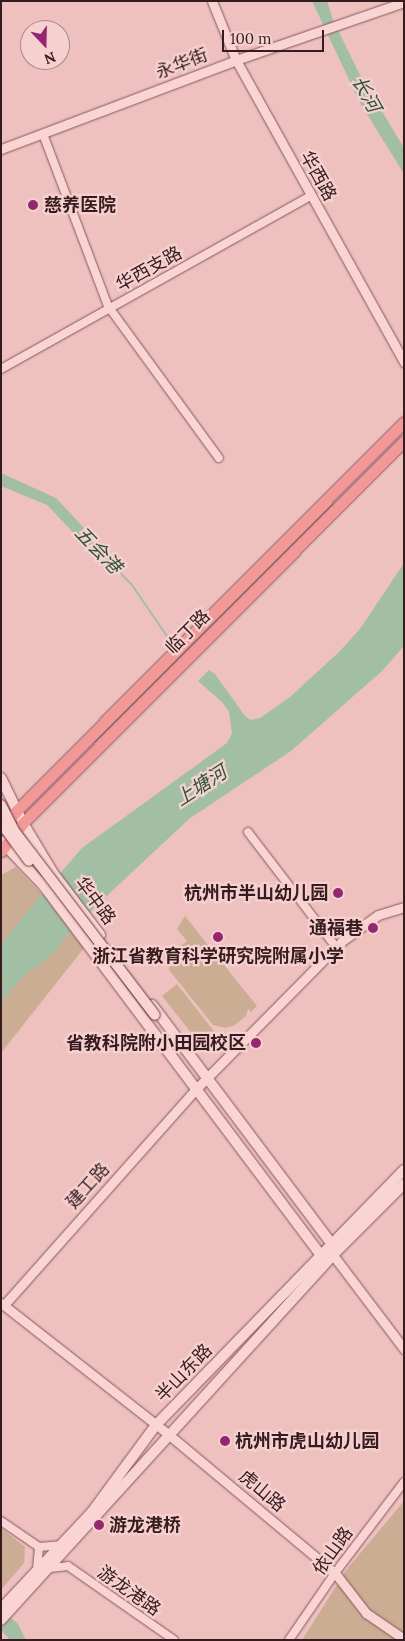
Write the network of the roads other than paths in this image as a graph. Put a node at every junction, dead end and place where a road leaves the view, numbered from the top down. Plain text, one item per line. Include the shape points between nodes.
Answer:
1 (212, 1) edge
2 (404, 2) edge
3 (236, 60) junction
4 (43, 134) junction
5 (1, 149) edge
6 (311, 196) junction
7 (109, 308) junction
8 (404, 362) edge
9 (1, 368) edge
10 (404, 422) edge
11 (404, 441) edge
12 (219, 458) dead end
13 (1, 778) edge
14 (1, 805) edge
15 (17, 810) junction
16 (23, 823) junction
17 (1, 824) edge
18 (1, 830) edge
19 (248, 832) dead end
20 (2, 846) edge
21 (404, 907) edge
22 (336, 947) junction
23 (153, 1017) junction
24 (193, 1061) junction
25 (182, 1068) junction
26 (207, 1079) junction
27 (197, 1088) junction
28 (404, 1170) edge
29 (404, 1184) edge
30 (331, 1243) junction
31 (320, 1254) junction
32 (333, 1255) junction
33 (2, 1304) edge
34 (404, 1349) edge
35 (156, 1425) junction
36 (168, 1434) junction
37 (404, 1482) edge
38 (1, 1521) edge
39 (39, 1547) junction
40 (64, 1547) junction
41 (68, 1566) junction
42 (50, 1568) junction
43 (37, 1570) junction
44 (334, 1573) junction
45 (4, 1609) edge
46 (1, 1620) edge
47 (404, 1639) edge
48 (174, 1640) edge
49 (289, 1640) edge

1 - 3 street, 华西路
2 - 3 street, 永华街
3 - 4 street, 永华街
3 - 6 street, 华西路
4 - 5 street, 永华街
4 - 7 street
6 - 7 street, 华西支路
6 - 8 street, 华西路
7 - 9 street, 华西支路
7 - 12 street
10 - 15 main road, 临丁路
11 - 16 main road, 临丁路
13 - 15 main road, 华中路
14 - 23 main road, 华中路, bridge via 15,832
15 - 16 main road, 华中路
15 - 18 main road, 临丁路
16 - 20 main road, 临丁路
16 - 24 main road, 华中路 via 53,873
17 - 23 main road, 华中路, bridge
19 - 22 street
20 - 25 main road, 华中路 via 43,885
21 - 22 street via 378,915
22 - 26 street
23 - 24 main road, 华中路
23 - 25 main road, 华中路
24 - 26 main road, 华中路
25 - 27 main road, 华中路
26 - 27 street, 建工路
26 - 30 main road, 华中路
27 - 31 main road, 华中路
27 - 33 street, 建工路
28 - 30 main road, 半山东路
29 - 32 main road, 半山东路
30 - 31 main road, 半山东路
30 - 32 main road, 华中路
31 - 32 main road
31 - 35 main road, 半山东路
32 - 34 street, 华中路
32 - 36 main road, 半山东路
33 - 35 street, 虎山路
35 - 36 street, 虎山路
35 - 40 main road, 半山东路
36 - 40 main road, 半山东路
36 - 44 street, 虎山路
37 - 44 street, 依山路
38 - 39 street
39 - 40 street
39 - 43 street
40 - 41 street
40 - 42 main road, 半山东路
40 - 43 main road, 半山东路
41 - 42 street
41 - 48 street, 游龙港路
42 - 45 main road, 半山东路
43 - 45 main road, 半山东路
44 - 47 street, 虎山路 via 366,1613
44 - 49 street, 依山路
45 - 46 main road, 半山东路

